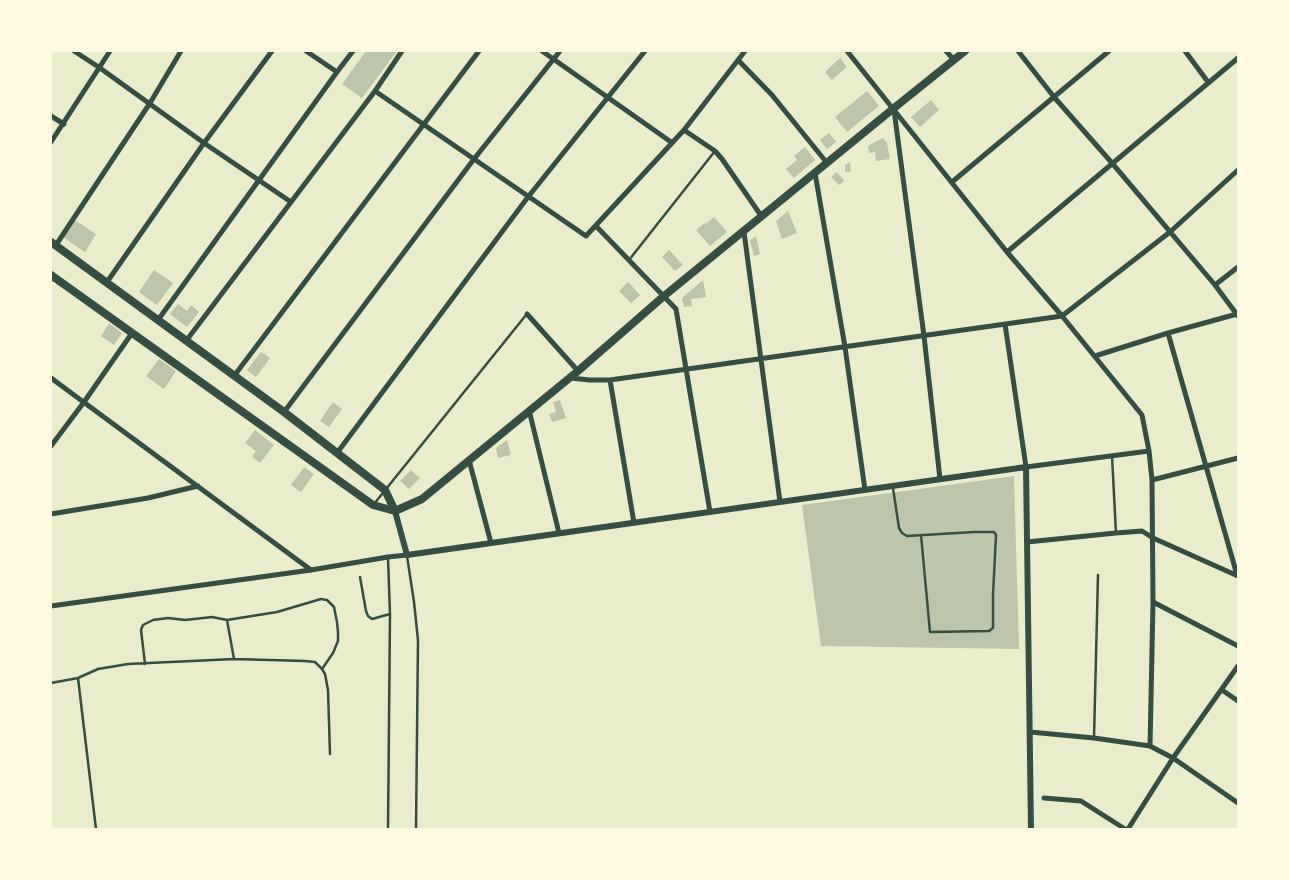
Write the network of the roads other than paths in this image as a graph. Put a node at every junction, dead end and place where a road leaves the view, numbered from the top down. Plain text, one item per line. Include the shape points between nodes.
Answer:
1 (74, 51) edge
2 (110, 51) edge
3 (181, 51) edge
4 (272, 51) edge
5 (306, 51) edge
6 (353, 51) edge
7 (402, 51) edge
8 (479, 51) edge
9 (542, 51) edge
10 (560, 51) edge
11 (645, 51) edge
12 (745, 51) edge
13 (847, 51) edge
14 (946, 51) edge
15 (965, 51) edge
16 (1018, 51) edge
17 (1109, 51) edge
18 (1185, 51) edge
19 (1238, 58) edge
20 (554, 60) junction
21 (738, 60) junction
22 (954, 60) junction
23 (100, 68) junction
24 (336, 72) junction
25 (1208, 82) junction
26 (375, 91) junction
27 (1054, 97) junction
28 (608, 98) junction
29 (150, 103) junction
30 (894, 108) junction
31 (51, 116) edge
32 (64, 124) junction
33 (424, 124) junction
34 (684, 130) junction
35 (51, 142) edge
36 (671, 142) junction
37 (204, 143) junction
38 (715, 151) junction
39 (474, 159) junction
40 (827, 163) junction
41 (1112, 163) junction
42 (1238, 170) edge
43 (816, 173) junction
44 (259, 180) junction
45 (952, 182) junction
46 (528, 197) junction
47 (291, 202) junction
48 (762, 216) junction
49 (596, 226) junction
50 (744, 232) junction
51 (1170, 232) junction
52 (53, 243) edge
53 (1007, 252) junction
54 (629, 260) junction
55 (1238, 267) edge
56 (51, 275) edge
57 (107, 282) junction
58 (1215, 285) junction
59 (664, 296) junction
60 (527, 314) joint
61 (1237, 315) edge
62 (1062, 316) junction
63 (158, 320) junction
64 (1005, 324) junction
65 (132, 333) junction
66 (1168, 333) junction
67 (924, 336) junction
68 (186, 341) junction
69 (845, 347) junction
70 (1095, 356) junction
71 (761, 359) junction
72 (687, 370) junction
73 (578, 371) junction
74 (234, 376) junction
75 (51, 378) edge
76 (569, 378) junction
77 (610, 380) junction
78 (84, 402) junction
79 (529, 410) junction
80 (284, 412) junction
81 (51, 446) edge
82 (1149, 450) junction
83 (337, 453) junction
84 (1112, 455) junction
85 (1238, 458) edge
86 (469, 460) junction
87 (1206, 466) junction
88 (1026, 467) junction
89 (940, 479) junction
90 (1152, 480) junction
91 (198, 486) junction
92 (893, 486) junction
93 (385, 490) junction
94 (865, 490) junction
95 (780, 502) junction
96 (374, 505) junction
97 (395, 511) junction
98 (710, 512) junction
99 (51, 514) edge
100 (634, 523) junction
101 (1116, 532) junction
102 (559, 534) junction
103 (921, 535) junction
104 (1153, 538) junction
105 (1027, 542) junction
106 (491, 543) junction
107 (407, 555) junction
108 (388, 557) junction
109 (311, 570) junction
110 (1098, 575) dead end
111 (1237, 575) edge
112 (360, 577) dead end
113 (1153, 602) junction
114 (51, 606) edge
115 (390, 614) junction
116 (227, 620) junction
117 (1238, 646) edge
118 (234, 659) junction
119 (146, 664) junction
120 (1238, 666) edge
121 (322, 669) junction
122 (78, 678) junction
123 (51, 683) edge
124 (1222, 690) junction
125 (1238, 701) edge
126 (1030, 732) junction
127 (1094, 738) junction
128 (1150, 746) junction
129 (330, 754) dead end
130 (1173, 758) junction
131 (1044, 798) dead end
132 (1238, 802) edge
133 (96, 829) edge
134 (388, 829) edge
135 (416, 829) edge
136 (1031, 829) edge
137 (1126, 829) edge

1 - 23 street
2 - 23 street
3 - 29 street
4 - 37 street
5 - 24 street
6 - 24 street
7 - 26 street
8 - 33 street
9 - 20 street
10 - 20 street
11 - 28 street
12 - 21 street
13 - 30 street
14 - 22 street
15 - 22 main road
16 - 27 street
17 - 27 street
18 - 25 street
19 - 25 street
20 - 28 street
20 - 39 street
21 - 34 street
21 - 40 street via 772,95
22 - 30 main road
23 - 29 street
23 - 32 street
24 - 44 street
25 - 41 street
26 - 33 street
26 - 47 street
27 - 41 street
27 - 45 street
28 - 36 street
28 - 46 street
29 - 37 street
29 - 52 street
30 - 40 main road
30 - 45 street
30 - 67 street
31 - 32 street
32 - 35 street
33 - 39 street
33 - 74 street
34 - 36 street
34 - 38 street
36 - 49 street
37 - 44 street
37 - 57 street
38 - 48 street
38 - 54 lane
39 - 46 street
39 - 80 street
40 - 43 main road
41 - 51 street
41 - 53 street
42 - 51 street
43 - 48 main road
43 - 69 street
44 - 47 street
44 - 63 street
45 - 53 street
46 - 49 street via 586,236
46 - 83 street
47 - 68 street
48 - 50 main road
49 - 54 street
50 - 59 main road
50 - 71 street
51 - 58 street
51 - 62 street
52 - 57 main road
53 - 62 street
54 - 59 street
55 - 58 street
56 - 65 main road
57 - 63 main road
58 - 61 street
59 - 72 street via 676,309
59 - 73 main road
60 - 73 street
60 - 93 lane
61 - 66 street
62 - 64 street
62 - 70 street
63 - 68 main road
64 - 67 street
64 - 88 street
65 - 78 street
65 - 96 main road
66 - 70 street
66 - 87 street
67 - 69 street
67 - 89 street
68 - 74 main road
69 - 71 street
69 - 94 street
70 - 82 street via 1142,415
71 - 72 street
71 - 95 street
72 - 77 street
72 - 98 street
73 - 76 main road
74 - 80 main road
75 - 78 street
76 - 77 street
76 - 79 main road
77 - 100 street
78 - 81 street
78 - 91 street
79 - 86 main road
79 - 102 street
80 - 83 main road
82 - 84 street
82 - 90 street
83 - 93 main road
84 - 88 street
84 - 101 lane
85 - 87 street
86 - 97 main road via 422,499
86 - 106 street
87 - 90 street
87 - 111 street
88 - 89 street
88 - 105 street
89 - 92 street
90 - 104 street
91 - 99 street
91 - 109 street
92 - 94 street
92 - 103 lane via 902,534
93 - 96 lane
93 - 97 main road
94 - 95 street
95 - 98 street
96 - 97 main road
97 - 107 street
98 - 100 street
100 - 102 street
101 - 104 street via 1142,531
101 - 105 street
102 - 106 street
103 - 103 lane via 994,532 993,628 989,631 930,632
104 - 111 street
104 - 113 street
105 - 126 street
106 - 107 street
107 - 108 street
107 - 135 lane via 418,640
108 - 109 street
108 - 115 lane
109 - 114 street
110 - 127 lane
112 - 115 lane via 368,616 372,619
113 - 117 street
113 - 128 street
115 - 134 lane
116 - 118 lane
116 - 119 lane via 168,618 143,625 140,630
116 - 121 lane via 327,600 334,607 338,641
118 - 119 lane
118 - 121 lane via 315,662
119 - 122 lane via 98,669
120 - 124 street
121 - 129 lane via 328,690
122 - 123 lane
122 - 133 lane
124 - 125 street
124 - 130 street
126 - 127 street
126 - 136 street
127 - 128 street
128 - 130 street
130 - 132 street
130 - 137 street
131 - 137 street via 1081,801

